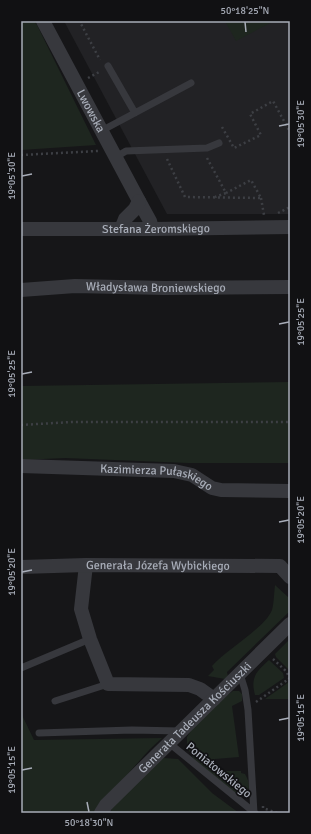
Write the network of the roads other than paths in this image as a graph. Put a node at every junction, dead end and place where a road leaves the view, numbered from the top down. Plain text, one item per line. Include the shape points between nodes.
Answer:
1 (43, 21) edge
2 (105, 66) road end
3 (191, 83) dead end
4 (135, 113) junction
5 (101, 131) junction
6 (219, 143) dead end
7 (113, 152) junction
8 (138, 201) junction
9 (290, 227) edge
10 (21, 229) edge
11 (121, 229) junction
12 (152, 229) junction
13 (290, 287) edge
14 (21, 290) edge
15 (21, 466) edge
16 (290, 491) edge
17 (86, 566) junction
18 (21, 567) edge
19 (290, 577) edge
20 (290, 624) edge
21 (90, 639) junction
22 (21, 668) edge
23 (240, 674) junction
24 (108, 684) junction
25 (214, 698) junction
26 (55, 701) dead end
27 (180, 731) junction
28 (39, 733) dead end
29 (169, 743) junction
30 (101, 813) edge
31 (254, 813) edge

1 - 5 street, Lwowska
2 - 4 lane
3 - 4 lane
4 - 5 lane
5 - 7 street, Lwowska
6 - 7 lane via 207,148
7 - 8 street, Lwowska
8 - 11 street
8 - 12 street, Lwowska
9 - 12 street, Stefana Żeromskiego
10 - 11 street, Stefana Żeromskiego
11 - 12 street, Stefana Żeromskiego
13 - 14 street, Władysława Broniewskiego via 75,286
15 - 16 street, Kazimierza Pułaskiego via 174,471 192,475 212,488 221,490
17 - 18 street, Generała Józefa Wybickiego
17 - 19 street, Generała Józefa Wybickiego via 280,566
17 - 21 street via 81,609
20 - 23 street, Generała Tadeusza Kościuszki
21 - 22 lane
21 - 24 street
23 - 25 street, Generała Tadeusza Kościuszki
23 - 31 lane via 249,716
24 - 25 street via 189,685 200,688
24 - 26 lane
25 - 27 street, Generała Tadeusza Kościuszki
27 - 28 lane
27 - 29 street, Generała Tadeusza Kościuszki
29 - 30 street, Generała Tadeusza Kościuszki
29 - 31 lane, Poniatowskiego

